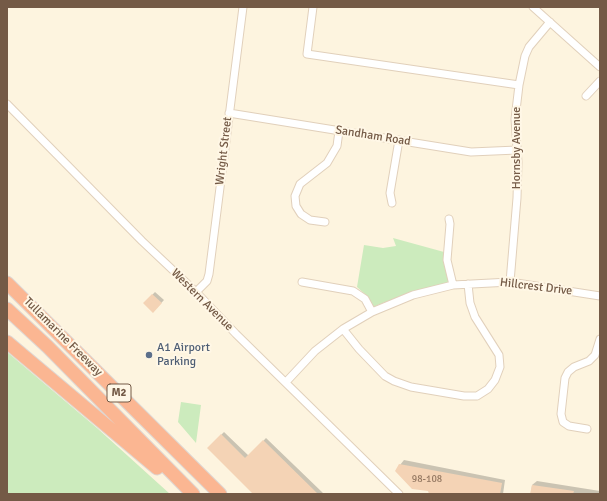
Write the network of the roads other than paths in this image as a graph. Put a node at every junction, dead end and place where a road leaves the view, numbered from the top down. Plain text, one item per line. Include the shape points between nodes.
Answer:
1 (243, 7) edge
2 (313, 7) edge
3 (533, 7) edge
4 (550, 22) junction
5 (600, 67) edge
6 (600, 81) edge
7 (519, 85) junction
8 (586, 96) dead end
9 (7, 104) edge
10 (229, 113) junction
11 (339, 131) junction
12 (399, 140) junction
13 (517, 150) junction
14 (392, 203) dead end
15 (449, 219) dead end
16 (325, 222) dead end
17 (302, 282) dead end
18 (510, 282) junction
19 (7, 283) edge
20 (468, 284) junction
21 (453, 285) junction
22 (196, 292) junction
23 (600, 296) edge
24 (7, 310) edge
25 (372, 312) junction
26 (343, 329) junction
27 (600, 339) edge
28 (7, 342) edge
29 (286, 382) junction
30 (587, 429) dead end
31 (190, 494) edge
32 (193, 494) edge
33 (220, 494) edge
34 (399, 494) edge

1 - 10 street, Wright Street
2 - 7 street via 307,54
3 - 4 street
4 - 5 street
4 - 7 street, Hornsby Avenue via 532,42 525,56
6 - 8 street
7 - 13 street, Hornsby Avenue via 515,119
9 - 22 street, Western Avenue
10 - 11 street, Sandham Road
10 - 22 street, Wright Street via 209,274
11 - 12 street, Sandham Road
11 - 16 street via 337,146 327,163 300,184 295,196 296,206 301,214 310,220
12 - 13 street, Sandham Road via 471,152
12 - 14 street via 390,193
13 - 18 street, Hornsby Avenue via 517,198
15 - 21 street via 447,260
17 - 25 street via 353,291 365,299
18 - 20 street, Hillcrest Drive
18 - 23 street, Hillcrest Drive
19 - 33 highway, Tullamarine Freeway / M2
20 - 21 street, Hillcrest Drive
20 - 26 street via 475,317 499,355 500,367 488,389 477,396 411,387 394,381 385,376
21 - 25 street, Hillcrest Drive via 413,295
22 - 29 street, Western Avenue
24 - 32 highway, Tullamarine Freeway / M2 via 53,352
25 - 26 street, Hillcrest Drive
26 - 29 street, Hillcrest Drive via 315,351
27 - 30 street via 595,355 589,361 574,367 566,378 561,414 563,422 569,426
28 - 31 highway via 100,422
29 - 34 street, Western Avenue

